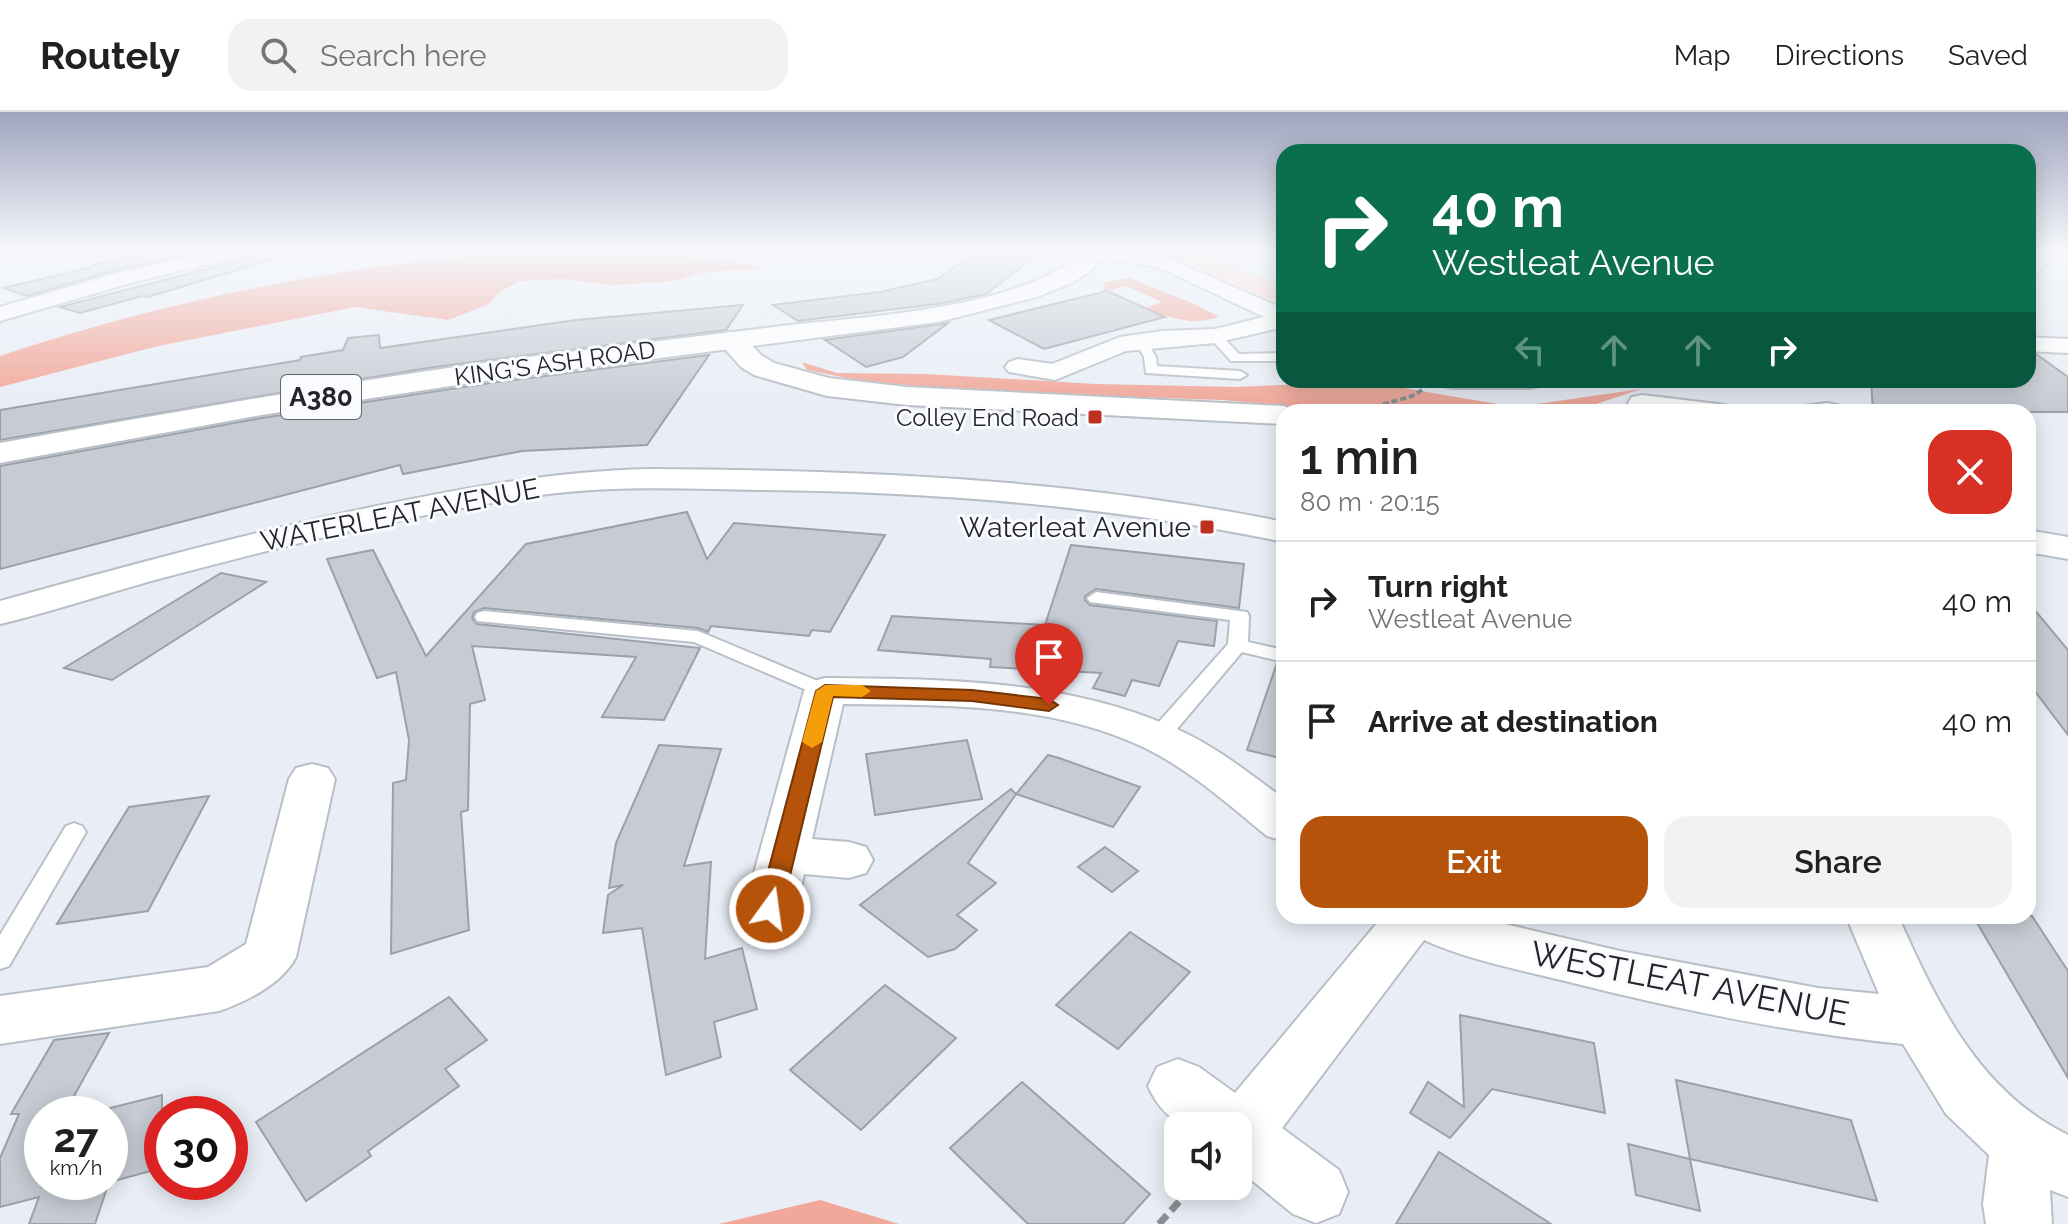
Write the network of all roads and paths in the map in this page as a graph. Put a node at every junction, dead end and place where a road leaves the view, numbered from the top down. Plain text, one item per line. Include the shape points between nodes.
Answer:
1 (42, 302) edge
2 (992, 302) edge
3 (1248, 302) edge
4 (0, 314) edge
5 (1276, 315) edge
6 (1276, 321) edge
7 (1215, 336) junction
8 (731, 340) junction
9 (1141, 341) junction
10 (2036, 344) edge
11 (2068, 346) edge
12 (1276, 357) edge
13 (1018, 367) dead end
14 (1240, 375) dead end
15 (1422, 388) edge
16 (1663, 388) edge
17 (1384, 404) edge
18 (1642, 404) edge
19 (1276, 415) edge
20 (0, 453) edge
21 (1276, 530) edge
22 (2036, 542) edge
23 (2068, 548) edge
24 (1096, 598) dead end
25 (0, 613) edge
26 (484, 617) dead end
27 (1238, 645) junction
28 (1276, 654) edge
29 (825, 691) junction
30 (1158, 737) junction
31 (312, 779) dead end
32 (1276, 818) edge
33 (74, 832) dead end
34 (784, 855) junction
35 (849, 860) dead end
36 (770, 909) dead end
37 (1406, 924) edge
38 (1438, 924) edge
39 (1875, 924) edge
40 (0, 958) edge
41 (0, 1020) edge
42 (1918, 1022) junction
43 (1178, 1086) dead end
44 (1213, 1112) edge
45 (1252, 1112) edge
46 (1252, 1142) edge
47 (2045, 1154) edge
48 (1316, 1192) dead end
49 (1180, 1200) edge
50 (1159, 1224) edge
51 (2019, 1224) edge

1 - 4 street
2 - 8 main road, KING'S ASH ROAD / A380
3 - 5 street
6 - 7 street
7 - 9 street
7 - 12 lane via 1236,358
8 - 19 main road via 764,369 827,387 907,396
8 - 20 main road, KING'S ASH ROAD / A380 via 277,403
9 - 13 street via 1120,344 1055,372
9 - 14 lane via 1151,370
10 - 11 street
15 - 17 path
16 - 18 street
21 - 25 street, WATERLEAT AVENUE via 1203,513 1033,491 840,480 606,480 425,505 166,565
22 - 23 main road
24 - 27 lane via 1240,616
26 - 29 lane via 698,637
27 - 28 lane
27 - 30 lane
29 - 30 street via 958,695 1049,705
29 - 34 street
30 - 32 street
31 - 41 street via 269,957 219,988
33 - 40 lane
34 - 35 street
34 - 36 street
37 - 45 street
38 - 42 street, WESTLEAT AVENUE via 1463,935 1620,973 1818,1012
39 - 42 street
42 - 47 street via 1975,1106
43 - 44 street
46 - 48 street
47 - 51 street via 2016,1204
49 - 50 path

